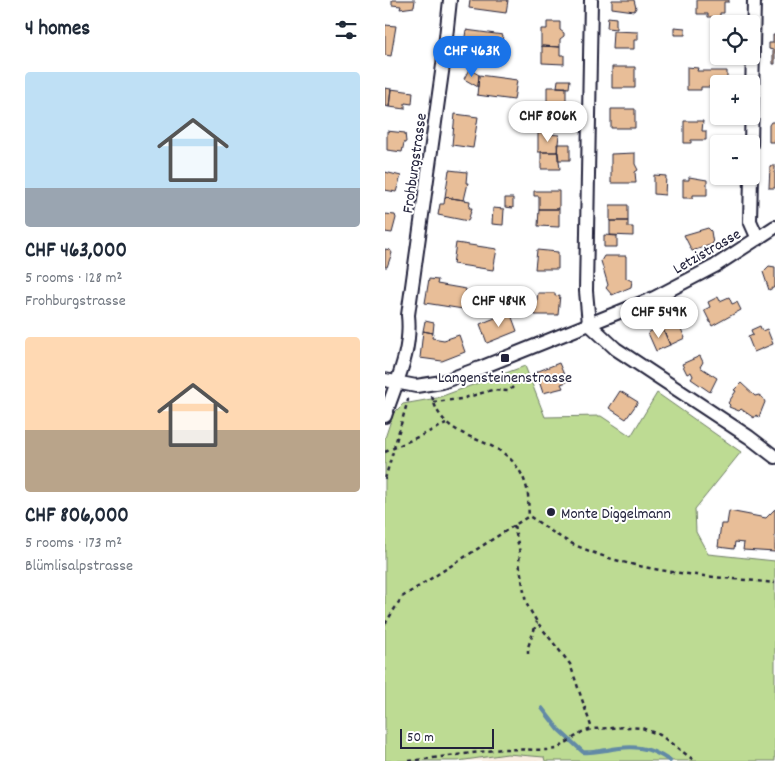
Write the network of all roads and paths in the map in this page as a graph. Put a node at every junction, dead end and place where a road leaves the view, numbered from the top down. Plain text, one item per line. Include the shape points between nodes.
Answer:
1 (450, 0) edge
2 (591, 0) edge
3 (754, 0) edge
4 (751, 135) edge
5 (751, 185) edge
6 (775, 227) edge
7 (758, 239) junction
8 (589, 324) junction
9 (391, 382) edge
10 (513, 387) dead end
11 (432, 396) dead end
12 (408, 400) dead end
13 (433, 402) junction
14 (385, 416) edge
15 (447, 424) junction
16 (395, 447) junction
17 (385, 452) edge
18 (775, 457) edge
19 (385, 479) edge
20 (529, 516) junction
21 (514, 526) junction
22 (775, 583) edge
23 (537, 622) junction
24 (385, 624) edge
25 (528, 654) dead end
26 (592, 729) junction
27 (409, 761) edge
28 (695, 761) edge

1 - 9 street, Frohburgstrasse via 408,315 405,362
2 - 8 street via 586,291
3 - 4 street
5 - 7 street via 750,221
6 - 7 street, Letzistrasse
7 - 8 street, Letzistrasse via 654,298
8 - 9 street, Letzistrasse via 442,382 416,386
8 - 18 street via 615,348
9 - 14 street, Frohburgstrasse
10 - 13 path via 509,391 492,390 461,399
11 - 13 path
12 - 16 path
13 - 15 path
15 - 16 path
15 - 20 path via 460,433 491,444 507,456 523,478
16 - 17 path
16 - 19 path
20 - 21 path
20 - 22 path via 581,548 630,563 687,574
21 - 23 path via 525,597
21 - 24 path via 402,597
23 - 25 path
23 - 26 path via 570,664
26 - 27 path via 557,749 503,749
26 - 28 path via 642,728 660,735

